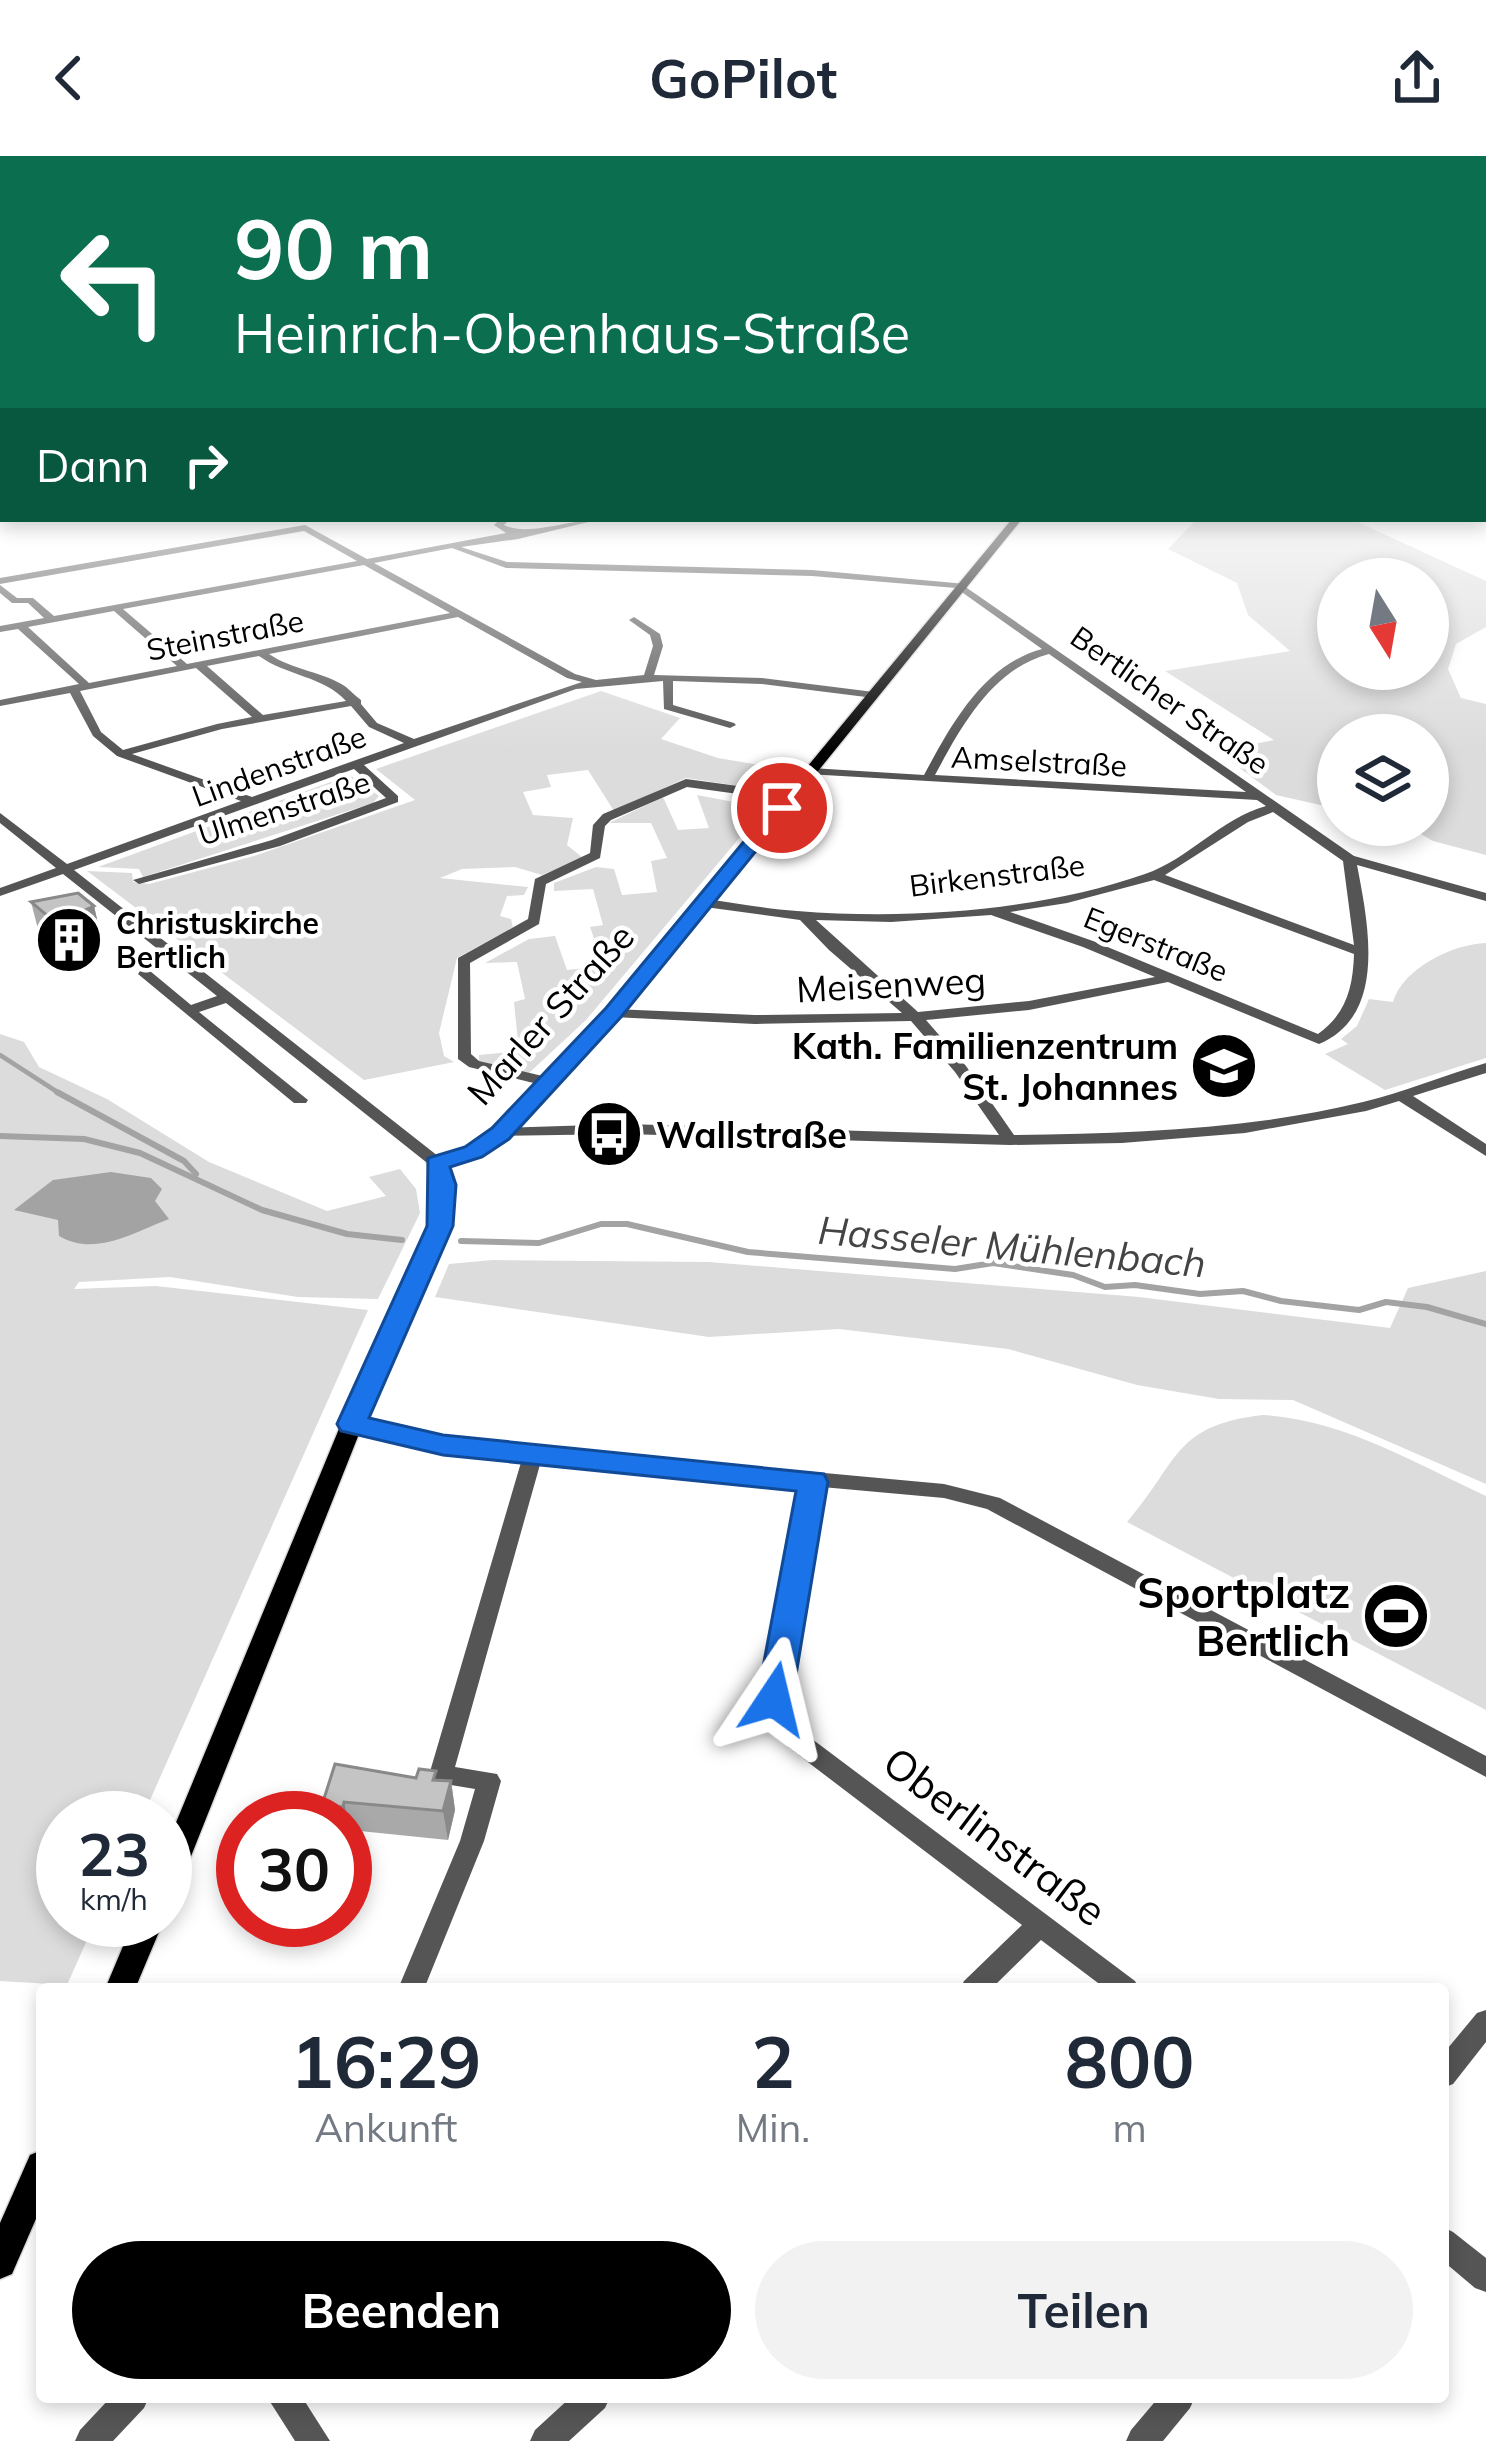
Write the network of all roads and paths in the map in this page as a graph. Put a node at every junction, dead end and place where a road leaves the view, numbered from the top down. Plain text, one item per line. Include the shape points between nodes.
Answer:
1 (248, 539) edge
2 (324, 539) edge
3 (504, 539) edge
4 (1001, 539) edge
5 (456, 548) junction
6 (369, 563) junction
7 (0, 585) edge
8 (962, 587) junction
9 (116, 608) junction
10 (460, 614) junction
11 (52, 620) junction
12 (634, 620) dead end
13 (20, 626) junction
14 (0, 629) edge
15 (1051, 650) junction
16 (260, 652) junction
17 (192, 666) junction
18 (648, 678) junction
19 (668, 678) junction
20 (572, 681) junction
21 (80, 688) junction
22 (874, 695) junction
23 (357, 702) junction
24 (0, 703) edge
25 (259, 718) junction
26 (730, 725) dead end
27 (412, 743) junction
28 (121, 754) junction
29 (355, 764) junction
30 (811, 772) junction
31 (927, 779) junction
32 (790, 797) junction
33 (1264, 797) junction
34 (252, 802) junction
35 (1277, 807) junction
36 (0, 818) edge
37 (1348, 859) junction
38 (64, 869) junction
39 (1155, 876) junction
40 (139, 880) dead end
41 (0, 892) edge
42 (1486, 897) edge
43 (705, 903) junction
44 (988, 909) junction
45 (804, 916) junction
46 (1361, 952) junction
47 (145, 974) dead end
48 (1168, 978) junction
49 (228, 998) junction
50 (189, 1011) junction
51 (614, 1013) junction
52 (914, 1019) junction
53 (1486, 1068) edge
54 (550, 1082) junction
55 (1403, 1097) junction
56 (300, 1100) dead end
57 (501, 1133) junction
58 (1010, 1141) junction
59 (1486, 1151) edge
60 (437, 1163) junction
61 (352, 1424) junction
62 (533, 1454) junction
63 (813, 1482) junction
64 (1486, 1767) edge
65 (192, 1818) edge
66 (1041, 1924) junction
67 (138, 1947) edge
68 (123, 1983) edge
69 (413, 1983) edge
70 (979, 1983) edge
71 (1118, 1983) edge
72 (1486, 2022) edge
73 (1449, 2068) edge
74 (36, 2179) edge
75 (1449, 2247) edge
76 (4, 2250) edge
77 (1486, 2277) edge
78 (127, 2403) edge
79 (287, 2403) edge
80 (587, 2403) edge
81 (1173, 2403) edge
82 (91, 2441) edge
83 (314, 2441) edge
84 (546, 2441) edge
85 (1142, 2441) edge

1 - 7 street
2 - 6 street
3 - 5 street
4 - 8 main road, Marler Straße
5 - 6 street
5 - 8 street via 506,565 812,573
6 - 9 street
6 - 10 street
7 - 11 street
8 - 15 street, Bertlicher Straße
8 - 22 main road, Marler Straße
9 - 11 street
9 - 17 street
10 - 16 street, Steinstraße
10 - 20 street
11 - 13 street
12 - 18 street via 658,646
13 - 14 street
13 - 21 street
15 - 31 street via 1022,658 992,685
15 - 33 street, Bertlicher Straße
16 - 17 street, Steinstraße
16 - 23 street
17 - 21 street, Steinstraße
17 - 25 street
18 - 19 street, Lindenstraße
18 - 20 street, Lindenstraße
19 - 22 street, Lindenstraße
19 - 26 street via 668,706
20 - 27 street, Lindenstraße
21 - 24 street, Steinstraße
21 - 28 street via 98,736
22 - 30 main road, Marler Straße
23 - 25 street
23 - 27 street via 373,725
25 - 28 street
27 - 29 street, Lindenstraße
28 - 34 street
29 - 34 street, Lindenstraße
29 - 40 street, Ulmenstraße via 394,799 276,844
30 - 31 street, Amselstraße
30 - 32 main road, Marler Straße
31 - 33 street, Amselstraße
32 - 43 main road, Marler Straße
32 - 54 street via 686,783 607,817 596,855 540,882 534,921 464,962 463,1056
33 - 35 street, Bertlicher Straße
34 - 38 street, Lindenstraße
35 - 37 street, Bertlicher Straße
35 - 39 street, Birkenstraße
36 - 38 street
37 - 42 street, Bertlicher Straße
37 - 46 street
38 - 41 street, Lindenstraße
38 - 49 street
39 - 44 street, Birkenstraße
39 - 46 street
43 - 45 street, Birkenstraße
43 - 51 main road, Marler Straße
44 - 45 street, Birkenstraße
44 - 48 street, Egerstraße
45 - 52 street
46 - 48 street, Egerstraße via 1345,1024 1318,1040
47 - 50 street
48 - 52 street, Meisenweg
49 - 50 street
49 - 60 street
50 - 56 street
51 - 52 street, Meisenweg
51 - 54 main road, Marler Straße
52 - 58 street via 976,1087
53 - 55 street
54 - 57 main road, Marler Straße
55 - 58 street via 1226,1132
55 - 59 street
57 - 58 street via 653,1128
57 - 60 main road, Marler Straße
60 - 61 main road via 440,1226
61 - 62 street
61 - 65 main road
62 - 63 street
62 - 69 street via 441,1774 489,1780
63 - 64 street via 993,1503
63 - 66 street, Oberlinstraße via 774,1699 781,1721
66 - 70 street
66 - 71 street, Oberlinstraße
67 - 68 main road
72 - 73 street
74 - 76 main road
75 - 77 street
78 - 82 street
79 - 83 street
80 - 84 street
81 - 85 street

